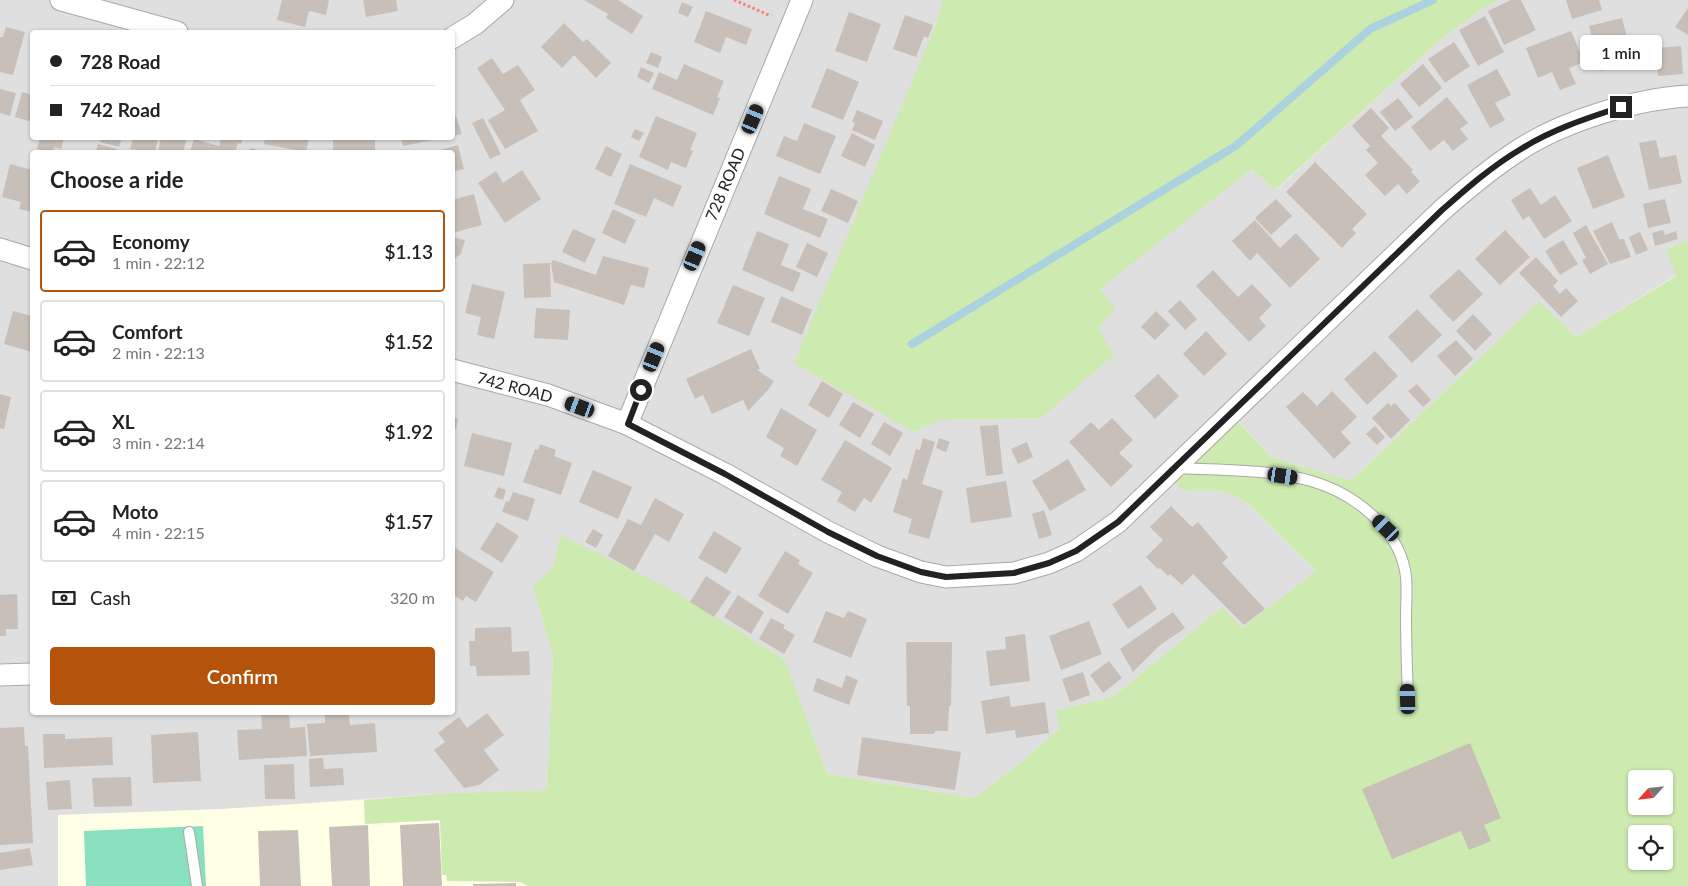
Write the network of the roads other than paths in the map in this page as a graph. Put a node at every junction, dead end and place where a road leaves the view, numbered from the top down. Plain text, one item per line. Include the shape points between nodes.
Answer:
1 (503, 0) edge
2 (802, 0) edge
3 (71, 1) edge
4 (170, 30) edge
5 (455, 36) edge
6 (1688, 96) edge
7 (0, 249) edge
8 (30, 257) edge
9 (455, 371) edge
10 (628, 424) junction
11 (1174, 468) junction
12 (30, 674) edge
13 (0, 675) edge
14 (1408, 699) dead end
15 (189, 832) dead end
16 (197, 886) edge

1 - 5 street
2 - 10 street, 728 ROAD
3 - 4 street
6 - 11 street, 742 ROAD via 1664,97 1621,107 1581,120 1521,148 1441,211
7 - 8 street
9 - 10 street, 742 ROAD via 548,395
10 - 11 street, 742 ROAD via 869,552 921,572 946,577 1014,573 1076,551 1118,522
11 - 14 lane via 1261,473 1312,481 1343,495 1386,528 1400,551 1405,572
12 - 13 street
15 - 16 lane

